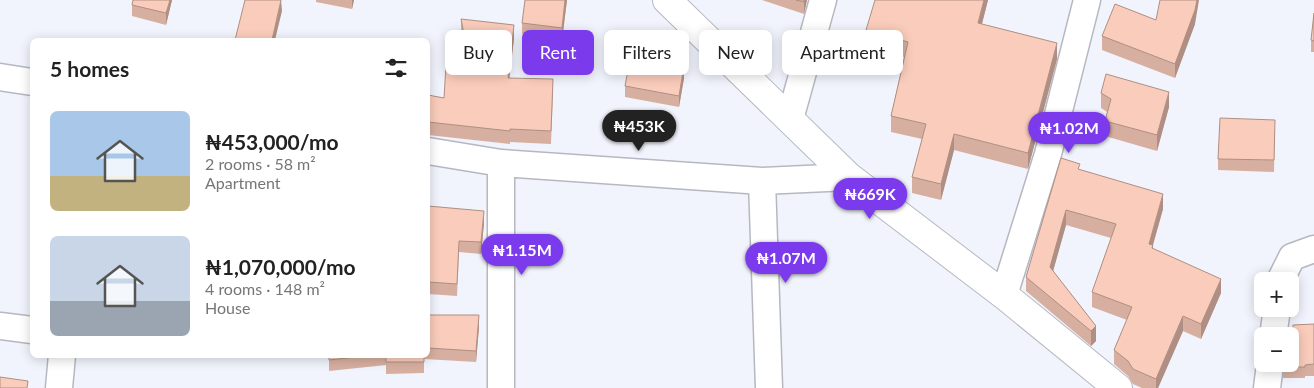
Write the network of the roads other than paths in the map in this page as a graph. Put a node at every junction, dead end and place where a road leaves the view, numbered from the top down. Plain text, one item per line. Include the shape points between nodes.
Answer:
1 (667, 0) edge
2 (823, 0) edge
3 (1088, 0) edge
4 (0, 77) edge
5 (30, 82) edge
6 (790, 119) junction
7 (430, 151) edge
8 (501, 163) junction
9 (849, 177) junction
10 (762, 181) junction
11 (1314, 249) edge
12 (1284, 272) edge
13 (1004, 295) junction
14 (0, 326) edge
15 (30, 330) edge
16 (62, 358) edge
17 (1269, 372) edge
18 (59, 388) edge
19 (501, 388) edge
20 (769, 388) edge
21 (1118, 388) edge
22 (1267, 388) edge

1 - 6 street
2 - 6 street
3 - 13 street via 1048,154
4 - 5 street
6 - 9 street
7 - 8 street
8 - 10 street
8 - 19 street
9 - 10 street
9 - 13 street
10 - 20 street
11 - 12 street via 1292,257
13 - 21 street
14 - 15 street
16 - 18 street
17 - 22 street

